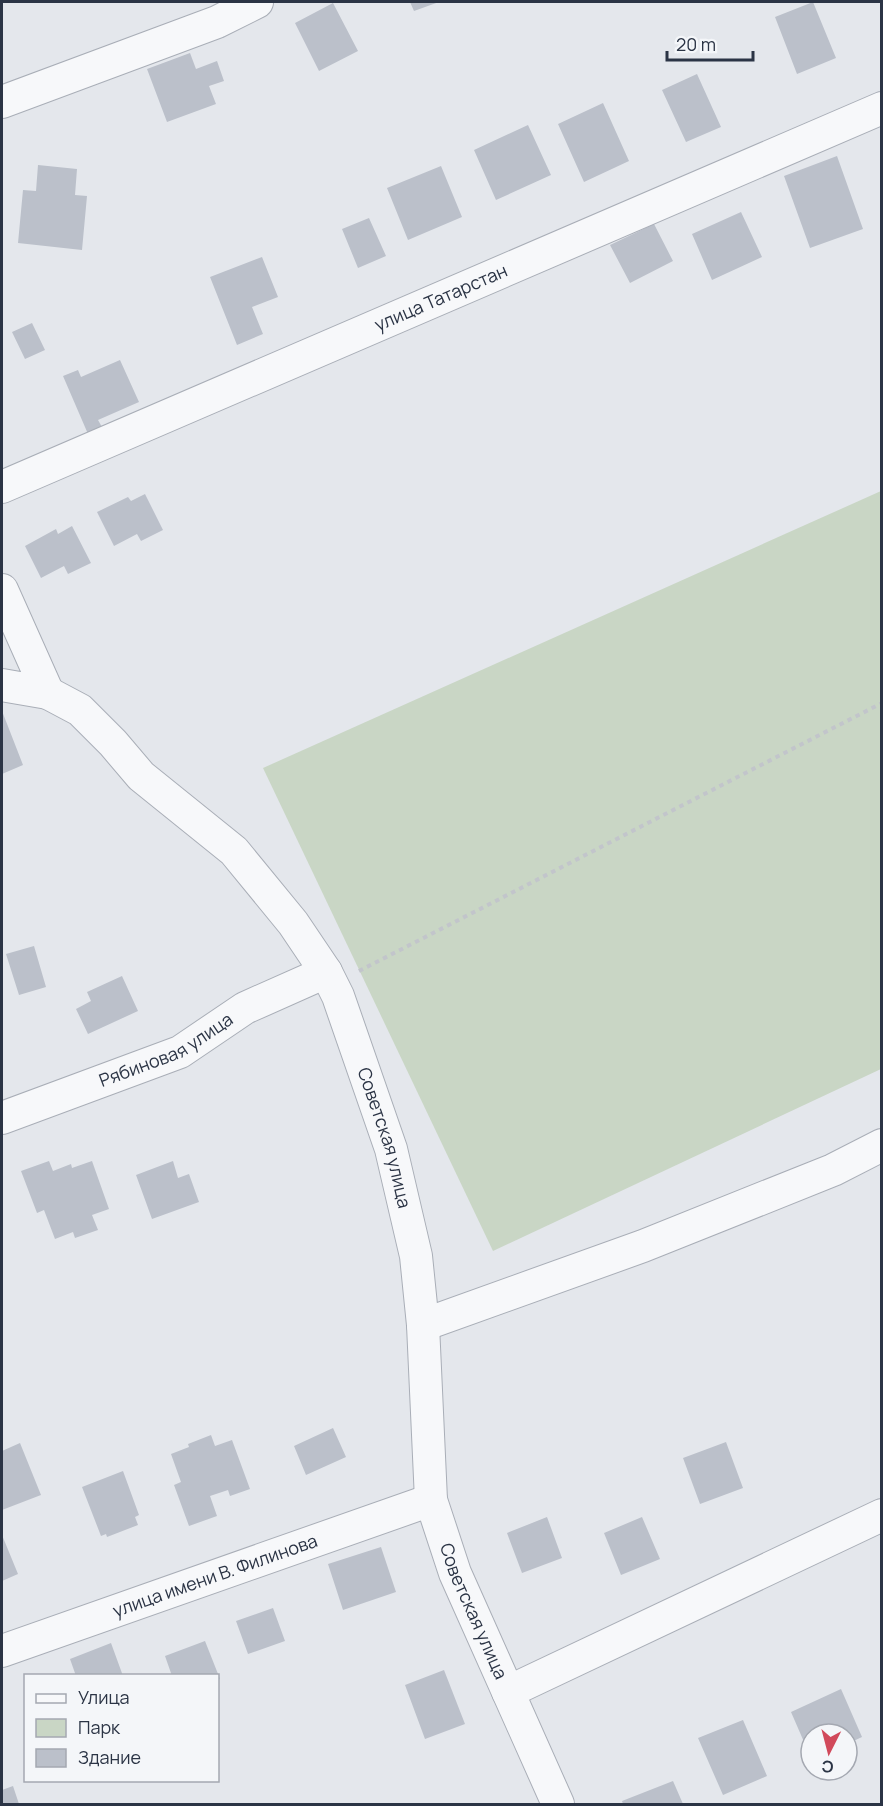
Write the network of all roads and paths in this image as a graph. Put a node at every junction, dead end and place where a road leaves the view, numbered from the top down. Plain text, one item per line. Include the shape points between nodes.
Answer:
1 (257, 2) edge
2 (2, 102) edge
3 (882, 108) edge
4 (2, 487) edge
5 (2, 590) edge
6 (2, 685) edge
7 (48, 693) junction
8 (882, 703) edge
9 (332, 984) junction
10 (2, 1118) edge
11 (882, 1144) edge
12 (423, 1325) junction
13 (431, 1500) junction
14 (882, 1515) edge
15 (2, 1651) edge
16 (508, 1692) junction
17 (558, 1804) edge

1 - 2 street via 217,22
3 - 4 street, улица Татарстан
5 - 7 street
6 - 7 street
7 - 9 street, Советская улица via 80,710 141,776 234,851 293,922
8 - 9 path
9 - 10 street, Рябиновая улица via 245,1008 180,1052
9 - 12 street, Советская улица via 391,1149 416,1256
11 - 12 street via 833,1170 643,1246
12 - 13 street, Советская улица
13 - 15 street, улица имени В. Филинова
13 - 16 street, Советская улица via 455,1573
14 - 16 street, Советская улица
16 - 17 street, Советская улица

